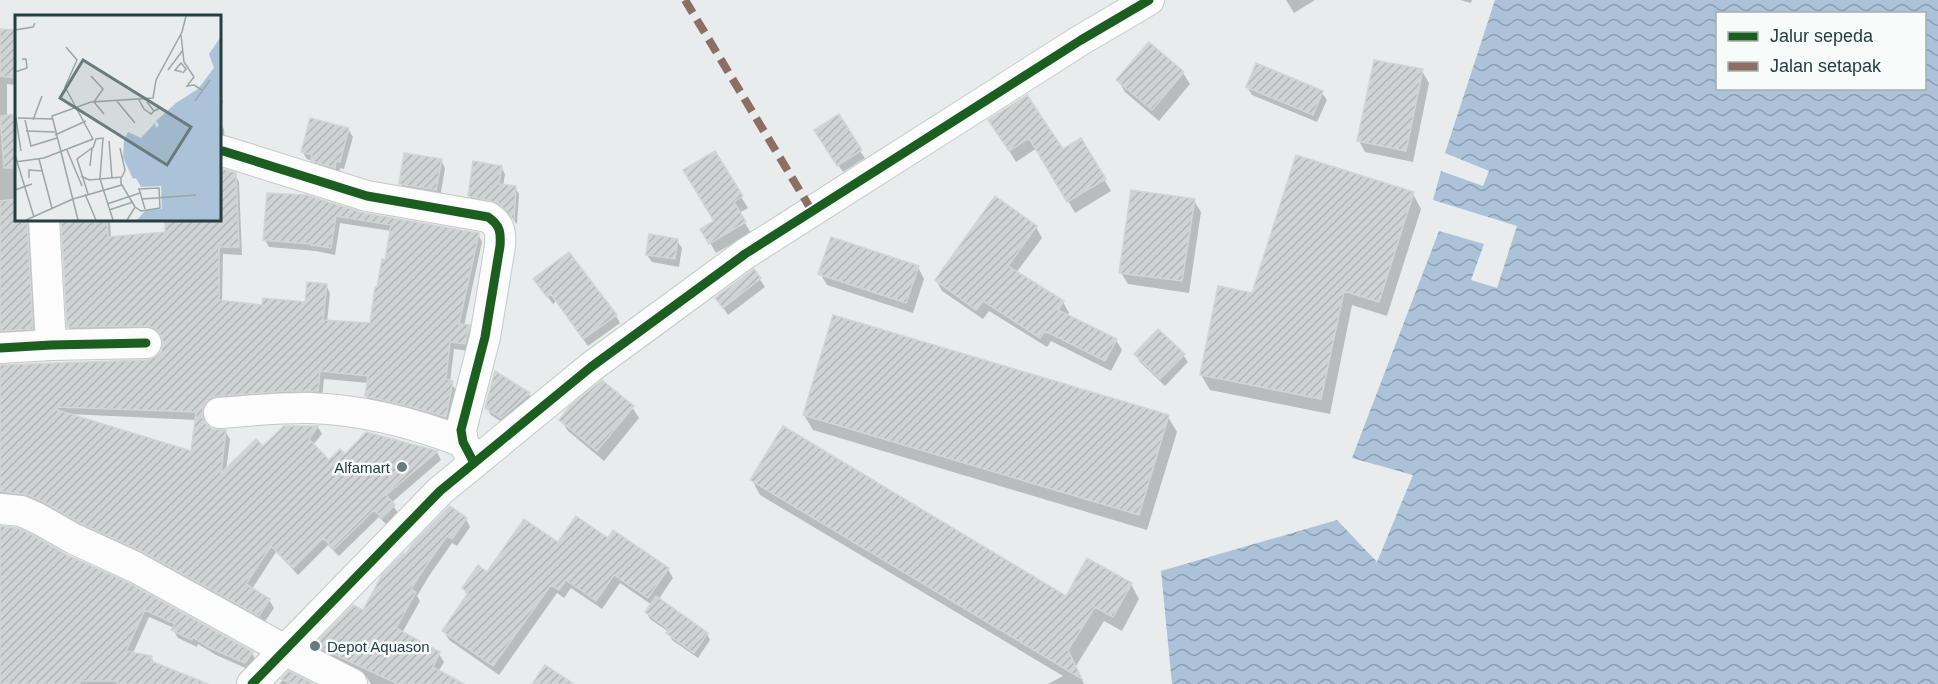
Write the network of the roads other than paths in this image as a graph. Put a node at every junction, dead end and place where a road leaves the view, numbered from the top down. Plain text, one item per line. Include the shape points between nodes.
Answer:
1 (1149, 0) edge
2 (223, 151) dead end
3 (44, 220) edge
4 (146, 343) dead end
5 (51, 345) junction
6 (0, 348) edge
7 (219, 413) dead end
8 (469, 452) junction
9 (0, 509) edge
10 (285, 650) junction
11 (252, 684) edge
12 (352, 684) edge

1 - 8 street via 745,254
2 - 8 street via 367,196 494,220 501,233 500,246 485,337 461,430
3 - 5 street
4 - 5 street
5 - 6 street
7 - 8 street via 310,408 369,414 430,430
8 - 10 street via 440,491
9 - 10 street via 21,511 37,518
10 - 11 street
10 - 12 street

